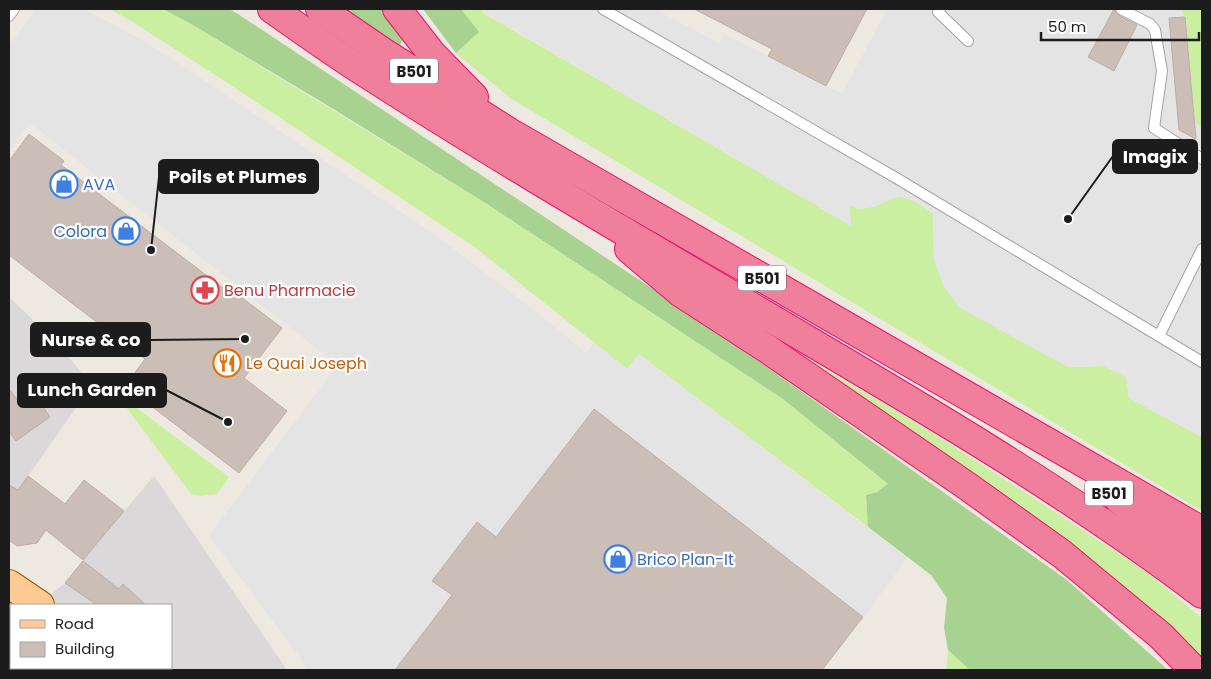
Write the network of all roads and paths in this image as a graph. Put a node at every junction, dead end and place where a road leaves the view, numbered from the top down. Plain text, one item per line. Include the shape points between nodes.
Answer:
1 (14, 9) edge
2 (272, 9) edge
3 (320, 9) edge
4 (397, 9) edge
5 (603, 9) edge
6 (940, 9) edge
7 (1121, 9) edge
8 (9, 16) edge
9 (968, 41) dead end
10 (509, 132) junction
11 (1202, 159) edge
12 (568, 198) junction
13 (1202, 249) edge
14 (1159, 336) junction
15 (1202, 362) edge
16 (1016, 424) junction
17 (1202, 531) edge
18 (1202, 562) edge
19 (9, 584) edge
20 (1202, 594) edge
21 (39, 604) edge
22 (1194, 670) edge

1 - 8 lane
2 - 12 highway, B501 via 371,77
3 - 10 highway, B501
4 - 10 highway via 432,54
5 - 14 lane via 898,179
6 - 9 lane via 938,12
7 - 11 lane via 1155,30 1162,71 1154,128
10 - 16 highway, B501
12 - 20 highway, B501 via 886,386 1057,492 1144,550
12 - 22 highway via 681,293 1062,554 1161,636
13 - 14 lane
14 - 15 lane
16 - 17 highway
16 - 18 highway, B501
19 - 21 main road

